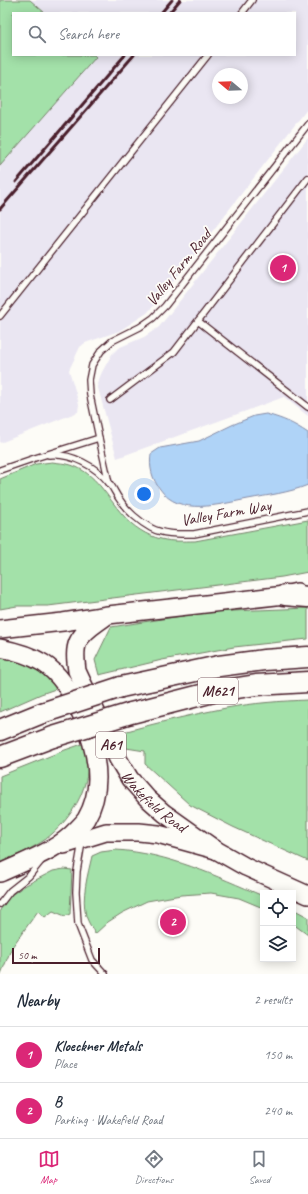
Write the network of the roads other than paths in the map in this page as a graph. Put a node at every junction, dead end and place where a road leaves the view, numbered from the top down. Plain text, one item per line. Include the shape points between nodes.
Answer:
1 (252, 0) edge
2 (243, 12) edge
3 (207, 56) edge
4 (308, 124) edge
5 (308, 178) edge
6 (0, 316) edge
7 (198, 321) junction
8 (110, 400) dead end
9 (308, 407) edge
10 (99, 438) junction
11 (34, 458) junction
12 (0, 470) edge
13 (109, 483) junction
14 (308, 511) edge
15 (308, 590) edge
16 (285, 595) junction
17 (308, 597) edge
18 (108, 615) junction
19 (0, 629) edge
20 (0, 648) edge
21 (308, 657) edge
22 (308, 682) edge
23 (0, 730) edge
24 (0, 757) edge
25 (86, 820) junction
26 (82, 838) junction
27 (53, 849) junction
28 (216, 850) junction
29 (0, 873) edge
30 (308, 895) edge
31 (0, 904) edge
32 (105, 974) edge

1 - 2 lane
3 - 6 lane
4 - 10 lane, Valley Farm Road via 165,306 153,318 112,341 101,351 92,365 88,380
5 - 7 lane
7 - 8 lane via 174,352
7 - 9 lane
10 - 11 lane
10 - 13 lane, Valley Farm Road
11 - 12 lane
11 - 13 lane, Valley Farm Way via 51,455 69,456 97,471
13 - 14 lane, Valley Farm Way via 128,511 152,529 164,533 194,534
15 - 16 main road, Wakefield Road / A61
16 - 17 highway
16 - 18 main road, Wakefield Road / A61
18 - 19 main road, Wakefield Road / A61
18 - 28 main road, Wakefield Road / A61 via 89,629 78,643 77,671 118,759 130,778 164,813
20 - 25 main road, A61 via 27,655 43,663 60,677 78,705 95,757 97,778 96,795
21 - 23 highway, M621, bridge via 219,666 121,686
22 - 24 highway, M621, bridge via 256,685 213,692 131,713 53,737
25 - 26 lane
25 - 27 main road, A61 via 70,837
26 - 27 main road, A61
26 - 28 main road, A61 via 106,832 139,832 158,834
26 - 32 lane via 77,870 78,924 92,960
27 - 29 main road, A61
27 - 31 lane
28 - 30 main road, A61

